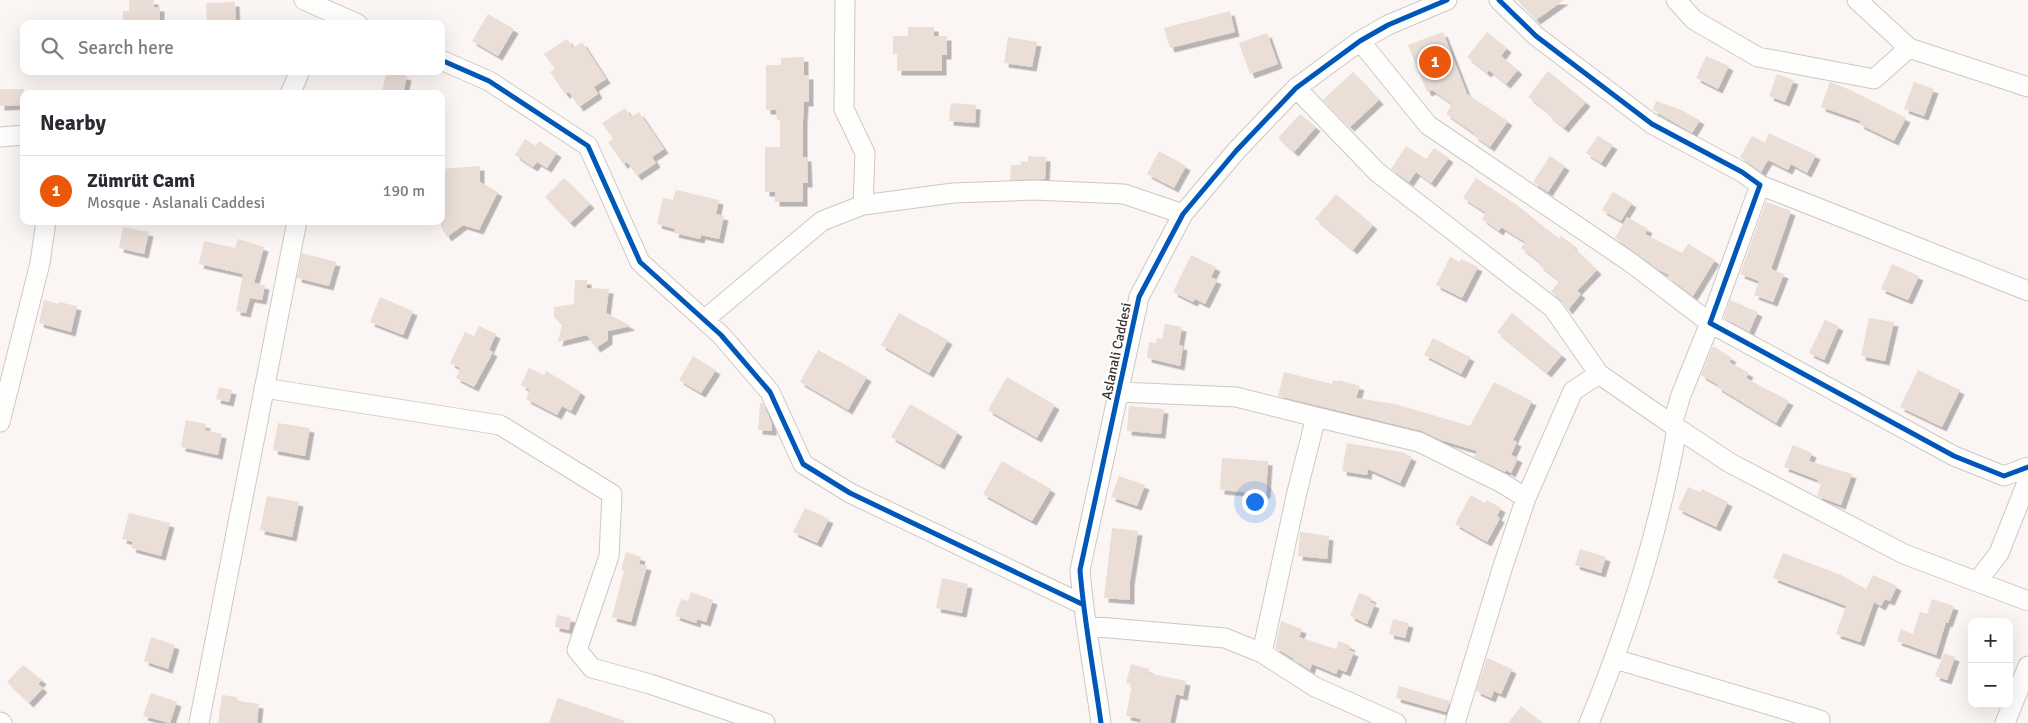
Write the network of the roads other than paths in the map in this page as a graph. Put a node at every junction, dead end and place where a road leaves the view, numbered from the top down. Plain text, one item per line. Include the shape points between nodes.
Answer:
1 (304, 0) edge
2 (845, 0) edge
3 (1447, 0) edge
4 (1499, 0) edge
5 (1676, 0) edge
6 (1857, 0) edge
7 (323, 17) edge
8 (338, 20) edge
9 (1360, 41) junction
10 (1909, 48) junction
11 (445, 62) edge
12 (298, 75) edge
13 (2028, 87) edge
14 (1296, 88) junction
15 (292, 90) edge
16 (20, 134) edge
17 (0, 137) edge
18 (1760, 185) junction
19 (863, 205) junction
20 (1184, 214) junction
21 (45, 225) edge
22 (296, 225) edge
23 (2028, 291) edge
24 (704, 320) junction
25 (1710, 323) junction
26 (1599, 374) junction
27 (264, 388) junction
28 (1119, 392) junction
29 (1316, 417) junction
30 (0, 422) edge
31 (1675, 427) junction
32 (2028, 467) edge
33 (2028, 480) edge
34 (1526, 498) junction
35 (1977, 582) junction
36 (2028, 601) edge
37 (1082, 604) junction
38 (1087, 626) junction
39 (1262, 653) junction
40 (1615, 659) junction
41 (2028, 666) edge
42 (1370, 718) edge
43 (1823, 722) edge
44 (199, 723) edge
45 (764, 723) edge
46 (1101, 723) edge
47 (1396, 723) edge
48 (1454, 723) edge
49 (1589, 723) edge
50 (2005, 723) edge

1 - 7 street
2 - 19 street via 844,109 865,153
3 - 9 street, Aslanali Caddesi via 1388,25
4 - 18 street via 1536,36 1652,124
5 - 10 street via 1694,20 1758,57 1874,79
6 - 10 street
7 - 8 street
9 - 14 street, Aslanali Caddesi
9 - 25 street via 1428,125 1630,262
10 - 13 street
11 - 24 street via 489,81 588,146 640,262
12 - 15 street
14 - 20 street, Aslanali Caddesi via 1236,151
14 - 26 street via 1377,172 1553,308
16 - 17 street
18 - 23 street
18 - 25 street
19 - 20 street via 953,193 1035,190 1124,194
19 - 24 street via 822,221
20 - 28 street, Aslanali Caddesi via 1139,297
21 - 30 street via 40,263
22 - 27 street
24 - 37 street via 770,392 803,464 850,493
25 - 31 street via 1681,394
25 - 32 street via 1954,456 2004,476
26 - 31 street
26 - 34 street via 1573,391
27 - 44 street
27 - 45 street via 500,425 612,494 609,556 577,650 592,668
28 - 29 street via 1236,397
28 - 37 street, Aslanali Caddesi via 1080,570
29 - 34 street via 1419,442
29 - 39 street
31 - 35 street via 1730,463 1904,554
31 - 40 street via 1669,475 1633,607
33 - 35 street via 1999,553
34 - 48 street
35 - 36 street
37 - 38 street, Aslanali Caddesi
38 - 39 street via 1225,638
38 - 46 street, Aslanali Caddesi
39 - 42 street
40 - 43 street
40 - 49 street
41 - 50 street
42 - 47 street

